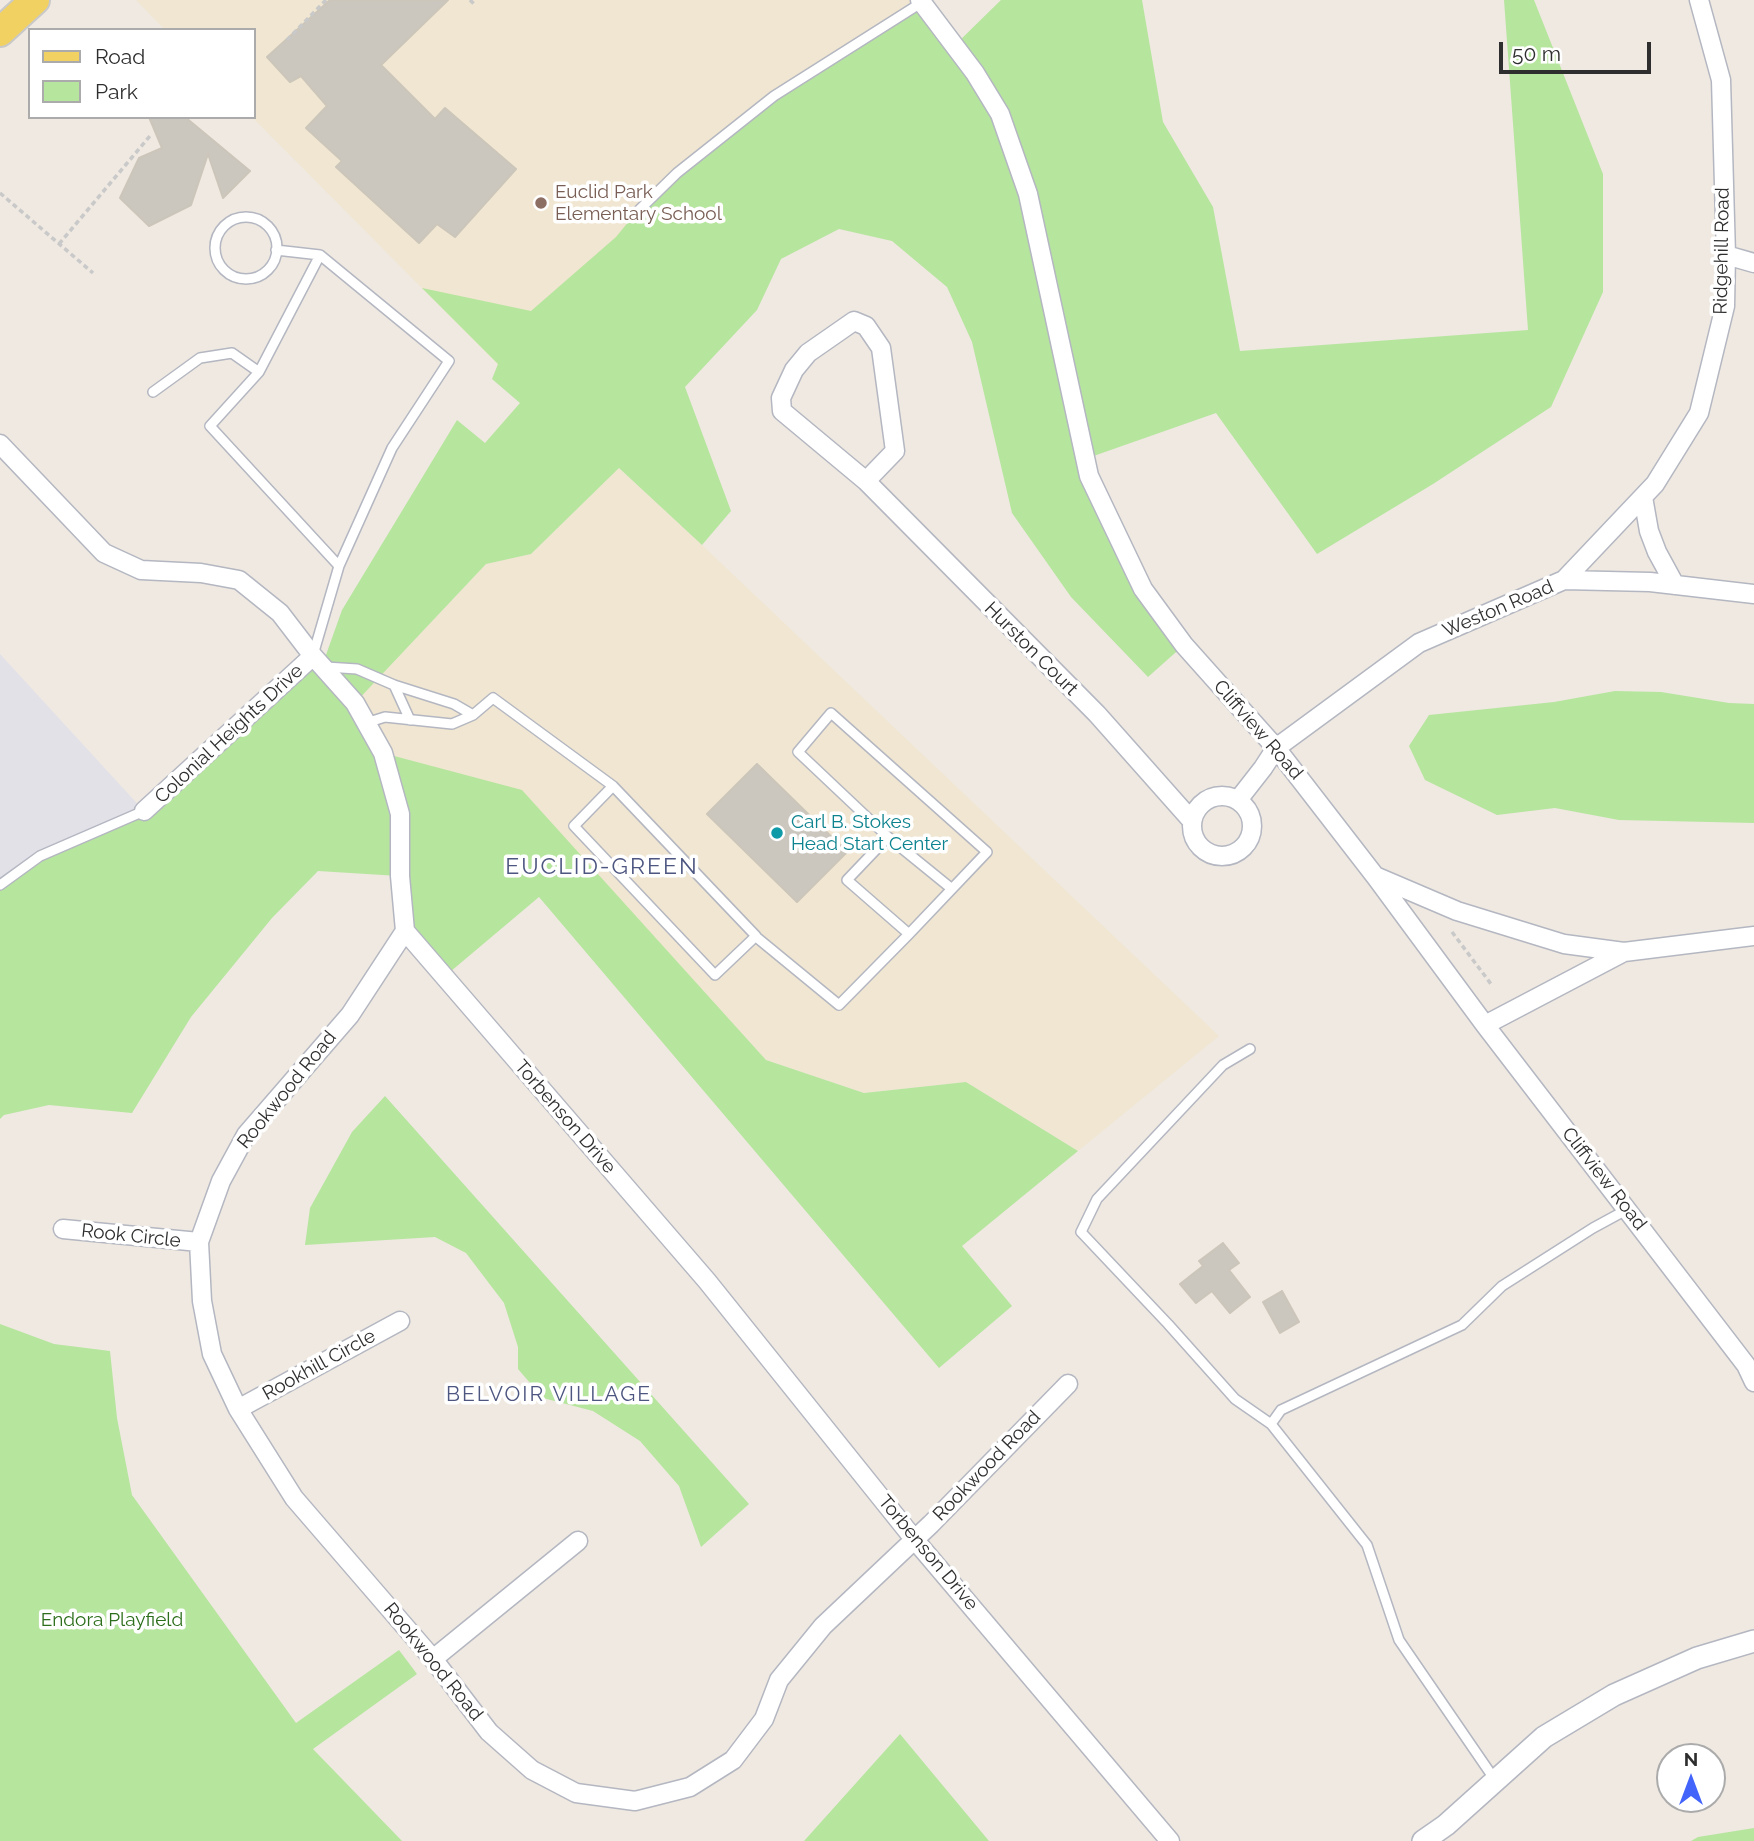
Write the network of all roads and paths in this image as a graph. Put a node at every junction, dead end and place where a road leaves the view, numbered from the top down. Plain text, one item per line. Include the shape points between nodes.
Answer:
1 (35, 0) edge
2 (326, 0) edge
3 (470, 0) edge
4 (1699, 0) edge
5 (920, 1) edge
6 (476, 6) dead end
7 (0, 32) edge
8 (287, 40) dead end
9 (150, 136) dead end
10 (0, 193) edge
11 (634, 215) dead end
12 (59, 244) junction
13 (276, 250) junction
14 (1726, 255) junction
15 (320, 256) junction
16 (1754, 263) edge
17 (93, 273) dead end
18 (260, 372) junction
19 (153, 392) dead end
20 (0, 444) edge
21 (866, 481) junction
22 (1643, 497) junction
23 (340, 566) junction
24 (1564, 580) junction
25 (1675, 585) junction
26 (1754, 594) edge
27 (318, 661) junction
28 (394, 685) junction
29 (473, 715) junction
30 (411, 720) junction
31 (366, 723) junction
32 (1276, 748) junction
33 (613, 786) junction
34 (1238, 800) junction
35 (144, 811) joint
36 (1192, 821) junction
37 (888, 837) junction
38 (1376, 876) junction
39 (0, 885) edge
40 (952, 889) junction
41 (405, 931) junction
42 (1452, 932) dead end
43 (909, 933) junction
44 (755, 936) junction
45 (1754, 936) edge
46 (1624, 952) junction
47 (1490, 984) dead end
48 (1485, 1025) junction
49 (1250, 1049) dead end
50 (1628, 1209) junction
51 (63, 1229) dead end
52 (199, 1242) junction
53 (400, 1321) dead end
54 (1750, 1363) edge
55 (1754, 1382) edge
56 (1068, 1384) dead end
57 (238, 1409) junction
58 (1271, 1424) junction
59 (915, 1539) junction
60 (578, 1541) dead end
61 (1754, 1641) edge
62 (433, 1659) junction
63 (1496, 1781) junction
64 (1170, 1841) edge
65 (1423, 1841) edge

1 - 7 main road
2 - 8 path
3 - 6 path
4 - 14 street, Ridgehill Road via 1721,80
5 - 11 lane via 774,96 677,173
5 - 32 street, Cliffview Road via 1000,114 1028,194 1089,476 1143,589 1184,645
9 - 12 path
10 - 12 path
12 - 17 path
13 - 13 lane via 271,231 255,219 245,218 235,219 219,232 215,251 217,261 231,276 251,279 269,268
13 - 15 lane
14 - 16 street
14 - 22 street, Ridgehill Road via 1725,306 1699,414
15 - 18 lane
15 - 23 lane via 449,361 392,448
18 - 19 lane via 232,354 200,358
18 - 23 lane via 210,426
20 - 27 street via 104,553 141,570 239,580 280,613
21 - 21 street, Hurston Court via 895,452 881,348 866,326 854,321 808,353 781,398 782,411
21 - 36 street, Hurston Court via 1097,714
22 - 24 street, Ridgehill Road
22 - 25 street via 1649,531
23 - 27 lane
24 - 25 street, Weston Road
24 - 32 street, Weston Road via 1419,643
25 - 26 street, Weston Road
27 - 28 lane via 358,669
27 - 31 street via 355,703
27 - 35 street, Colonial Heights Drive
28 - 29 lane via 454,704
28 - 30 lane
29 - 30 lane via 452,724
29 - 33 lane via 494,698
30 - 31 lane via 385,717
31 - 41 street via 383,753 400,814
32 - 34 street
32 - 38 street, Cliffview Road
33 - 44 lane
33 - 44 lane via 574,826 715,975
34 - 36 street via 1209,799
34 - 36 street, Hurston Court via 1253,825 1247,844 1231,856 1220,857 1202,849
35 - 39 lane via 40,856
37 - 40 lane
37 - 40 lane via 798,752 831,713 987,852
37 - 43 lane via 848,880
38 - 46 street via 1457,911 1564,944
38 - 48 street, Cliffview Road
40 - 43 lane
41 - 52 street, Rookwood Road via 350,1014 246,1135 221,1181
41 - 59 street, Torbenson Drive via 707,1281
42 - 47 path
43 - 44 lane via 839,1005
45 - 46 street
46 - 48 street
48 - 50 street, Cliffview Road
49 - 58 lane via 1223,1065 1097,1199 1080,1232 1235,1399
50 - 54 street, Cliffview Road
50 - 58 lane via 1502,1286 1461,1325 1281,1410
51 - 52 street, Rook Circle
52 - 57 street, Rookwood Road via 202,1301 212,1354
53 - 57 street, Rookhill Circle
54 - 55 street, Cliffview Road
56 - 59 street, Rookwood Road
57 - 62 street, Rookwood Road via 294,1498
58 - 63 lane via 1367,1545 1399,1640
59 - 62 street, Rookwood Road via 823,1626 779,1680 764,1719 733,1760 690,1787 635,1801 576,1793 532,1770 489,1732
59 - 64 street, Torbenson Drive
60 - 62 street
61 - 63 street via 1697,1658 1614,1695 1544,1737
63 - 65 street

